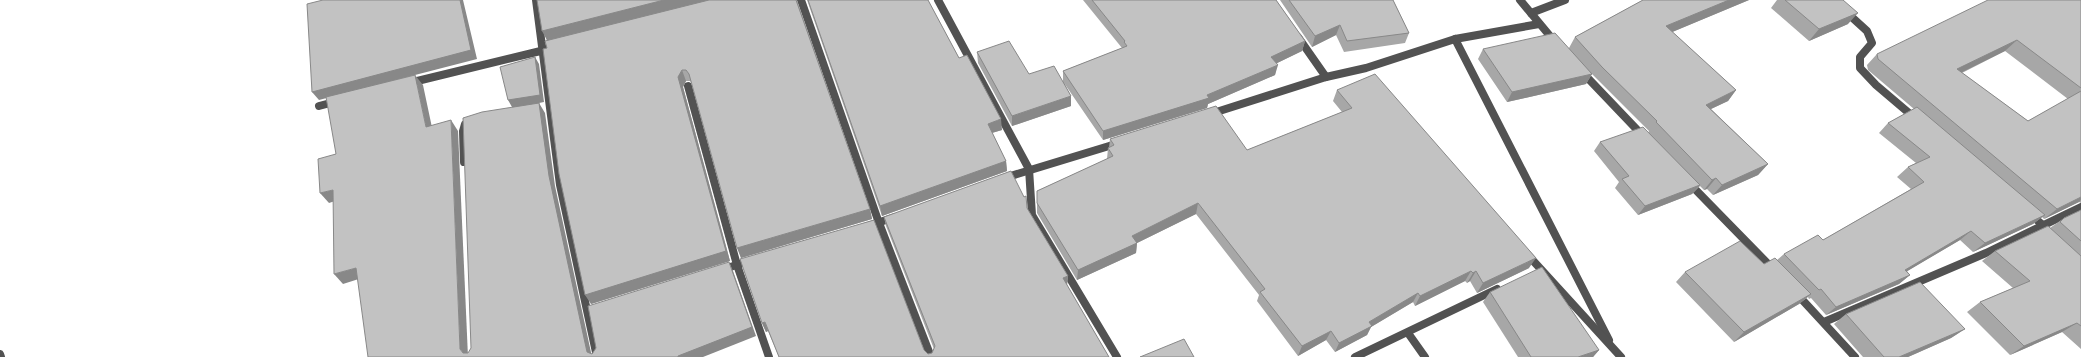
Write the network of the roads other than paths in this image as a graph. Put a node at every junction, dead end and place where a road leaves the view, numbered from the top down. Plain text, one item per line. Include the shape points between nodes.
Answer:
1 (536, 0) edge
2 (801, 0) edge
3 (938, 0) edge
4 (1520, 0) edge
5 (1565, 0) edge
6 (1834, 0) edge
7 (1531, 13) junction
8 (1539, 24) junction
9 (1295, 32) edge
10 (1455, 40) junction
11 (558, 46) edge
12 (1560, 47) edge
13 (542, 50) junction
14 (1576, 65) edge
15 (1326, 77) junction
16 (404, 85) edge
17 (688, 86) edge
18 (350, 98) edge
19 (319, 106) dead end
20 (1203, 117) edge
21 (475, 120) edge
22 (1924, 126) edge
23 (1129, 140) edge
24 (1652, 145) edge
25 (1029, 170) junction
26 (465, 172) edge
27 (1686, 179) edge
28 (999, 180) edge
29 (2020, 206) edge
30 (2081, 207) edge
31 (906, 213) edge
32 (879, 223) junction
33 (858, 229) edge
34 (2041, 231) junction
35 (1518, 245) edge
36 (758, 258) edge
37 (737, 265) junction
38 (714, 272) edge
39 (1780, 276) edge
40 (1504, 286) edge
41 (1791, 288) edge
42 (1824, 322) junction
43 (1408, 333) junction
44 (1613, 348) junction
45 (0, 354) edge
46 (1, 357) edge
47 (597, 357) edge
48 (769, 357) edge
49 (931, 357) edge
50 (1117, 357) edge
51 (1355, 357) edge
52 (1425, 357) edge
53 (1621, 357) edge
54 (1855, 357) edge

1 - 13 street
2 - 32 street
3 - 25 street
4 - 7 street
5 - 7 street
6 - 22 street via 1871,37 1872,43 1860,57 1863,73
7 - 8 street
8 - 10 street
8 - 12 street
9 - 15 street
10 - 15 street via 1368,71
10 - 44 street
11 - 13 street
13 - 16 street
13 - 47 street via 546,108 560,185 592,310
14 - 24 street
15 - 20 street
17 - 37 street
18 - 19 street
21 - 26 street via 465,124 463,131
23 - 25 street
25 - 28 street
25 - 50 street via 1032,215
27 - 39 street
29 - 34 street
30 - 34 street
31 - 32 street
32 - 33 street
32 - 49 street
34 - 42 street
35 - 44 street via 1535,270
36 - 37 street
37 - 38 street
37 - 48 street
40 - 43 street
41 - 42 street
42 - 54 street
43 - 51 street
43 - 52 street
44 - 53 street
45 - 46 street

